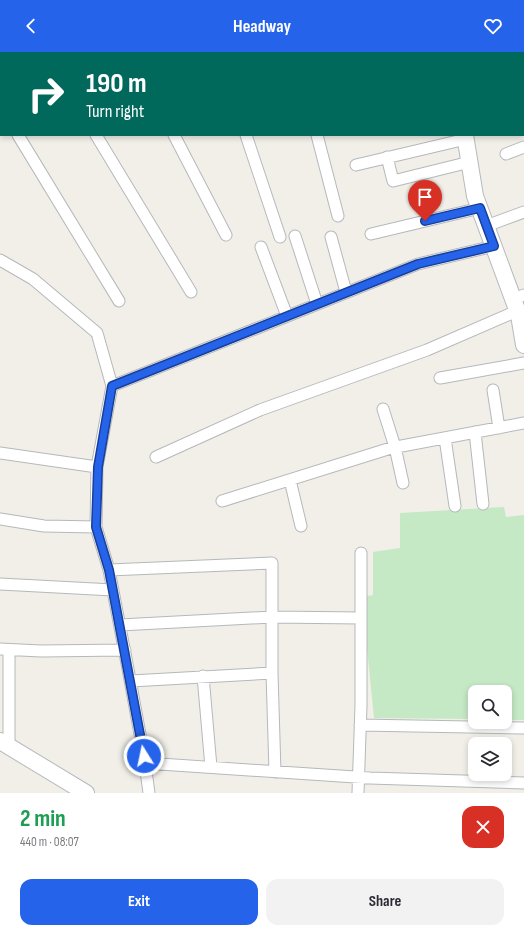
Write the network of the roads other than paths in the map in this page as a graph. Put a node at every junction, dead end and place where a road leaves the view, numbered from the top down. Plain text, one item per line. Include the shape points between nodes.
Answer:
1 (19, 136) edge
2 (97, 136) edge
3 (175, 136) edge
4 (246, 136) edge
5 (317, 136) edge
6 (466, 137) edge
7 (524, 147) edge
8 (506, 154) dead end
9 (387, 157) junction
10 (470, 162) junction
11 (356, 165) dead end
12 (480, 208) junction
13 (524, 212) edge
14 (338, 216) dead end
15 (486, 226) junction
16 (371, 234) dead end
17 (226, 235) dead end
18 (295, 236) dead end
19 (280, 237) dead end
20 (331, 237) dead end
21 (494, 246) junction
22 (261, 247) dead end
23 (0, 260) edge
24 (191, 292) dead end
25 (346, 292) junction
26 (119, 301) dead end
27 (518, 302) edge
28 (318, 304) junction
29 (287, 316) junction
30 (524, 345) edge
31 (524, 363) edge
32 (440, 378) dead end
33 (112, 386) junction
34 (493, 390) dead end
35 (382, 409) dead end
36 (524, 423) edge
37 (499, 428) junction
38 (475, 432) junction
39 (445, 438) junction
40 (395, 447) junction
41 (0, 453) edge
42 (156, 457) dead end
43 (98, 467) junction
44 (290, 480) junction
45 (403, 483) dead end
46 (222, 501) dead end
47 (483, 504) dead end
48 (455, 506) dead end
49 (0, 519) edge
50 (301, 526) dead end
51 (96, 527) junction
52 (361, 553) dead end
53 (109, 570) junction
54 (0, 584) edge
55 (113, 590) junction
56 (272, 617) junction
57 (361, 618) junction
58 (120, 625) junction
59 (4, 649) edge
60 (125, 650) junction
61 (272, 672) junction
62 (203, 676) junction
63 (131, 681) junction
64 (360, 725) junction
65 (524, 728) edge
66 (4, 743) edge
67 (145, 763) junction
68 (211, 767) junction
69 (275, 772) junction
70 (359, 778) junction
71 (524, 782) edge
72 (86, 793) edge
73 (149, 793) edge
74 (358, 793) edge

1 - 26 street
2 - 24 street
3 - 17 street
4 - 19 street
5 - 14 street
6 - 9 street
6 - 10 street
7 - 8 street
9 - 10 street via 392,181
9 - 11 street
10 - 12 street via 475,196
12 - 15 street
12 - 16 street
13 - 15 street
15 - 21 street
18 - 28 street
20 - 25 street
21 - 25 street via 418,264
21 - 27 street
22 - 29 street
23 - 33 street via 33,278 97,333
25 - 28 street
27 - 30 street
27 - 42 street via 427,350 260,410
28 - 29 street
29 - 33 street
31 - 32 street
33 - 43 street
34 - 37 street
35 - 40 street
36 - 37 street
37 - 38 street
38 - 39 street
38 - 47 street
39 - 40 street
39 - 48 street
40 - 44 street
40 - 45 street
41 - 43 street
43 - 51 street
44 - 46 street
44 - 50 street
49 - 51 street via 44,526
51 - 53 street
52 - 57 street
53 - 55 street
53 - 56 street via 272,563
54 - 55 street
55 - 58 street
56 - 57 street
56 - 58 street
56 - 61 street
57 - 64 street
58 - 60 street
59 - 60 street
59 - 66 street
60 - 63 street
61 - 62 street
61 - 69 street
62 - 63 street
62 - 68 street
63 - 67 street
64 - 65 street
64 - 70 street
66 - 72 street
67 - 68 street
67 - 73 street
68 - 69 street
69 - 70 street
70 - 71 street
70 - 74 street

